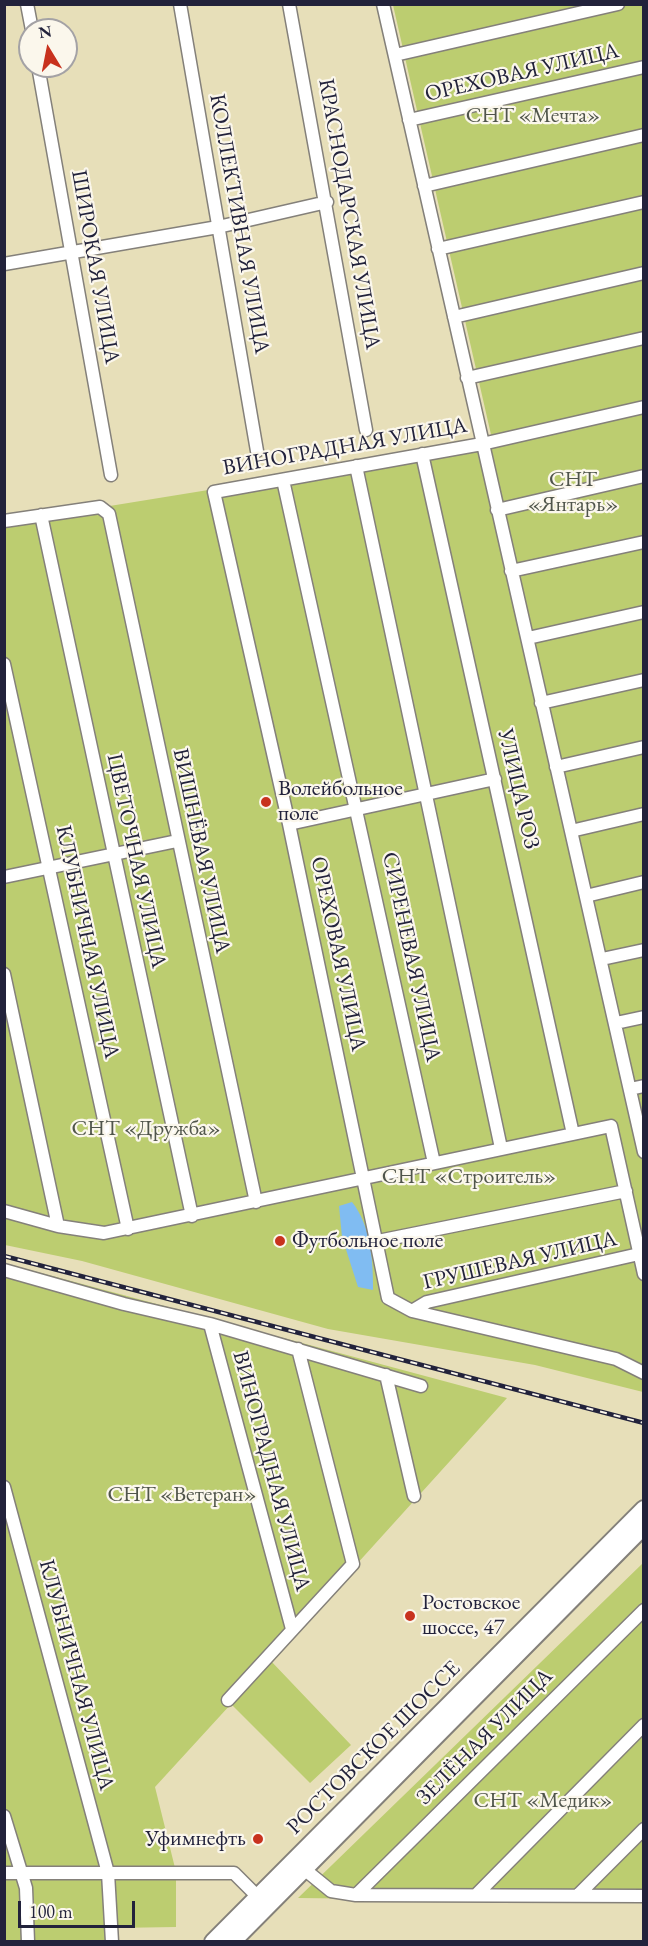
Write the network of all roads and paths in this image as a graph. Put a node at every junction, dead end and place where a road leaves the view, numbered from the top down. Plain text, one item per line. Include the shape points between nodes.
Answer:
1 (180, 4) edge
2 (289, 4) edge
3 (383, 4) edge
4 (618, 4) edge
5 (395, 55) junction
6 (644, 67) edge
7 (40, 78) edge
8 (410, 120) junction
9 (644, 135) edge
10 (424, 186) junction
11 (327, 202) junction
12 (644, 202) edge
13 (218, 227) junction
14 (438, 249) junction
15 (71, 253) junction
16 (4, 264) edge
17 (644, 273) edge
18 (454, 317) junction
19 (644, 338) edge
20 (467, 378) junction
21 (644, 407) edge
22 (366, 430) dead end
23 (482, 444) junction
24 (257, 451) dead end
25 (422, 454) junction
26 (356, 466) junction
27 (111, 475) dead end
28 (644, 476) edge
29 (283, 480) junction
30 (214, 492) joint
31 (497, 510) junction
32 (40, 515) junction
33 (4, 521) edge
34 (644, 542) edge
35 (512, 571) junction
36 (644, 612) edge
37 (528, 638) junction
38 (4, 664) edge
39 (644, 680) edge
40 (541, 704) junction
41 (644, 747) edge
42 (556, 767) junction
43 (495, 779) junction
44 (427, 794) junction
45 (357, 808) junction
46 (644, 814) edge
47 (289, 824) junction
48 (571, 831) junction
49 (177, 841) junction
50 (112, 854) junction
51 (49, 867) junction
52 (4, 877) edge
53 (644, 882) edge
54 (586, 896) junction
55 (644, 950) edge
56 (602, 959) junction
57 (4, 974) edge
58 (644, 1017) edge
59 (616, 1023) junction
60 (644, 1086) edge
61 (630, 1089) junction
62 (573, 1134) junction
63 (501, 1148) junction
64 (644, 1152) edge
65 (434, 1163) junction
66 (365, 1179) junction
67 (626, 1191) junction
68 (256, 1202) junction
69 (4, 1211) edge
70 (192, 1216) junction
71 (58, 1226) junction
72 (128, 1229) junction
73 (378, 1241) junction
74 (639, 1254) junction
75 (4, 1270) edge
76 (644, 1274) edge
77 (412, 1311) junction
78 (210, 1324) junction
79 (298, 1349) junction
80 (644, 1373) edge
81 (386, 1375) junction
82 (421, 1386) dead end
83 (4, 1487) edge
84 (414, 1496) dead end
85 (644, 1509) edge
86 (644, 1526) edge
87 (644, 1610) edge
88 (292, 1629) junction
89 (228, 1700) dead end
90 (644, 1725) edge
91 (4, 1816) edge
92 (644, 1829) edge
93 (299, 1865) junction
94 (22, 1872) junction
95 (108, 1873) junction
96 (4, 1874) edge
97 (478, 1893) junction
98 (356, 1895) junction
99 (578, 1896) junction
100 (644, 1896) edge
101 (262, 1901) junction
102 (28, 1941) edge
103 (112, 1941) edge
104 (213, 1941) edge
105 (232, 1941) edge

1 - 13 street, КОЛЛЕКТИВНАЯ УЛИЦА
2 - 11 street, КРАСНОДАРСКАЯ УЛИЦА
3 - 5 street
4 - 5 street
5 - 8 street
6 - 8 street, ОРЕХОВАЯ УЛИЦА
7 - 15 street, ШИРОКАЯ УЛИЦА
8 - 10 street
9 - 10 street
10 - 14 street
11 - 13 street
11 - 22 street, КРАСНОДАРСКАЯ УЛИЦА
12 - 14 street
13 - 15 street
13 - 24 street, КОЛЛЕКТИВНАЯ УЛИЦА
14 - 18 street
15 - 16 street
15 - 27 street, ШИРОКАЯ УЛИЦА
17 - 18 street
18 - 20 street
19 - 20 street
20 - 23 street
21 - 23 street, ВИНОГРАДНАЯ УЛИЦА
23 - 25 street, ВИНОГРАДНАЯ УЛИЦА
23 - 31 street
25 - 26 street, ВИНОГРАДНАЯ УЛИЦА
25 - 43 street, УЛИЦА РОЗ
26 - 29 street, ВИНОГРАДНАЯ УЛИЦА
26 - 44 street
28 - 31 street
29 - 30 street, ВИНОГРАДНАЯ УЛИЦА
29 - 45 street, СИРЕНЕВАЯ УЛИЦА
30 - 47 street, ОРЕХОВАЯ УЛИЦА
31 - 35 street
32 - 33 street
32 - 49 street, ВИШНЁВАЯ УЛИЦА via 100,507 109,514
32 - 50 street, ЦВЕТОЧНАЯ УЛИЦА
34 - 35 street
35 - 37 street
36 - 37 street
37 - 40 street
38 - 51 street, КЛУБНИЧНАЯ УЛИЦА
39 - 40 street
40 - 42 street
41 - 42 street
42 - 48 street
43 - 44 street
43 - 62 street, УЛИЦА РОЗ
44 - 45 street
44 - 63 street
45 - 47 street
45 - 65 street, СИРЕНЕВАЯ УЛИЦА
46 - 48 street
47 - 66 street, ОРЕХОВАЯ УЛИЦА
48 - 54 street
49 - 50 street
49 - 68 street, ВИШНЁВАЯ УЛИЦА
50 - 51 street
50 - 70 street, ЦВЕТОЧНАЯ УЛИЦА
51 - 52 street
51 - 72 street, КЛУБНИЧНАЯ УЛИЦА
53 - 54 street
54 - 56 street
55 - 56 street
56 - 59 street
57 - 71 street
58 - 59 street
59 - 61 street
60 - 61 street
61 - 64 street
62 - 63 street
62 - 67 street via 611,1126
63 - 65 street
65 - 66 street
66 - 68 street
66 - 73 street, ОРЕХОВАЯ УЛИЦА
67 - 73 street
67 - 74 street
68 - 70 street
69 - 71 street
70 - 72 street
71 - 72 street via 104,1233
73 - 77 street, ОРЕХОВАЯ УЛИЦА via 388,1298
74 - 76 street
74 - 77 street, ГРУШЕВАЯ УЛИЦА via 427,1302
75 - 78 street
77 - 80 street via 616,1359
78 - 79 street
78 - 88 street, ВИНОГРАДНАЯ УЛИЦА
79 - 81 street
79 - 88 street via 353,1564
81 - 82 street
81 - 84 street
83 - 95 street, КЛУБНИЧНАЯ УЛИЦА
85 - 93 highway, РОСТОВСКОЕ ШОССЕ
86 - 93 highway, РОСТОВСКОЕ ШОССЕ
87 - 98 street, ЗЕЛЁНАЯ УЛИЦА
88 - 89 street
90 - 97 street
91 - 94 street
92 - 99 street
93 - 98 street via 330,1891
93 - 101 highway, РОСТОВСКОЕ ШОССЕ
94 - 95 street
94 - 96 street
94 - 102 street
95 - 101 street via 234,1873
95 - 103 street, КЛУБНИЧНАЯ УЛИЦА
97 - 98 street
97 - 99 street
99 - 100 street
101 - 104 highway, РОСТОВСКОЕ ШОССЕ
101 - 105 highway, РОСТОВСКОЕ ШОССЕ

